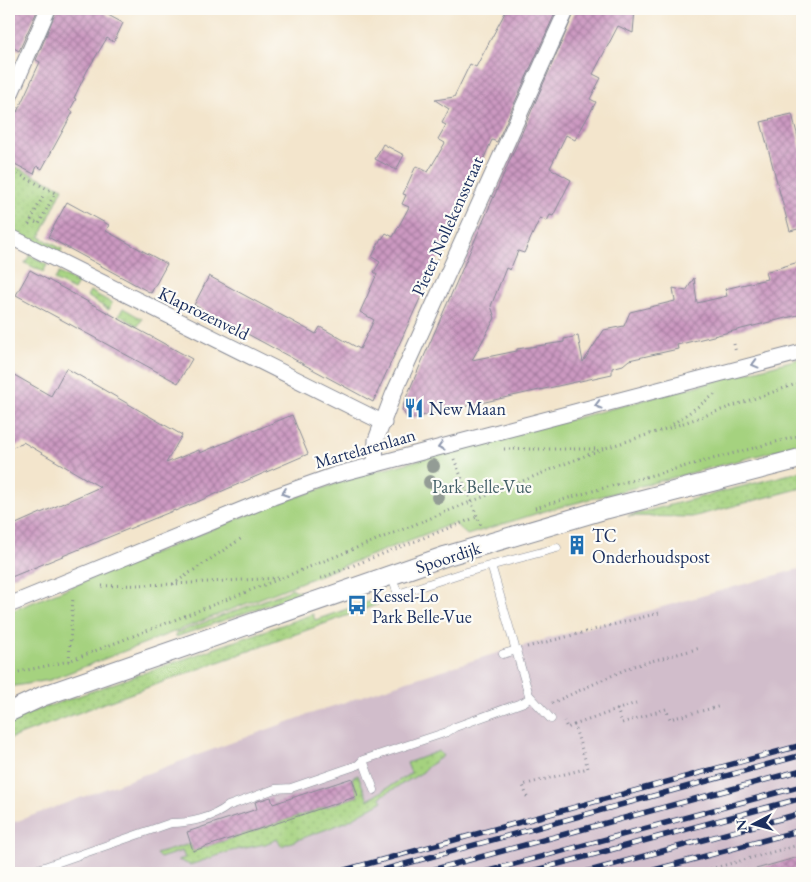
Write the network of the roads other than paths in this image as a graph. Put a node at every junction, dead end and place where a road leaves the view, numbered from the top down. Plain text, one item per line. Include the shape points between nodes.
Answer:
1 (48, 9) edge
2 (567, 9) edge
3 (9, 98) edge
4 (14, 239) edge
5 (802, 352) edge
6 (384, 422) junction
7 (802, 458) edge
8 (375, 463) junction
9 (557, 548) dead end
10 (491, 565) junction
11 (392, 575) junction
12 (9, 606) edge
13 (517, 650) junction
14 (504, 654) dead end
15 (43, 696) junction
16 (531, 697) junction
17 (9, 699) edge
18 (9, 712) edge
19 (551, 719) road end
20 (363, 760) junction
21 (374, 790) dead end
22 (27, 873) edge

1 - 3 street
2 - 6 street, Pieter Nollekensstraat via 392,395
4 - 6 street, Klaprozenveld
5 -> 8 street, Martelarenlaan
6 - 8 street, Pieter Nollekensstraat via 376,440
7 - 11 street, Spoordijk via 606,508
8 -> 12 street, Martelarenlaan via 273,497
9 - 10 lane
10 - 11 lane via 398,594
10 - 13 lane
11 - 15 street, Spoordijk
13 - 14 lane
13 - 16 lane
15 - 17 street, Spoordijk
15 - 18 street, Spoordijk
16 - 19 lane
16 - 20 lane via 447,732
20 - 21 lane
20 - 22 lane via 358,765 291,788 276,789 188,822 171,822

